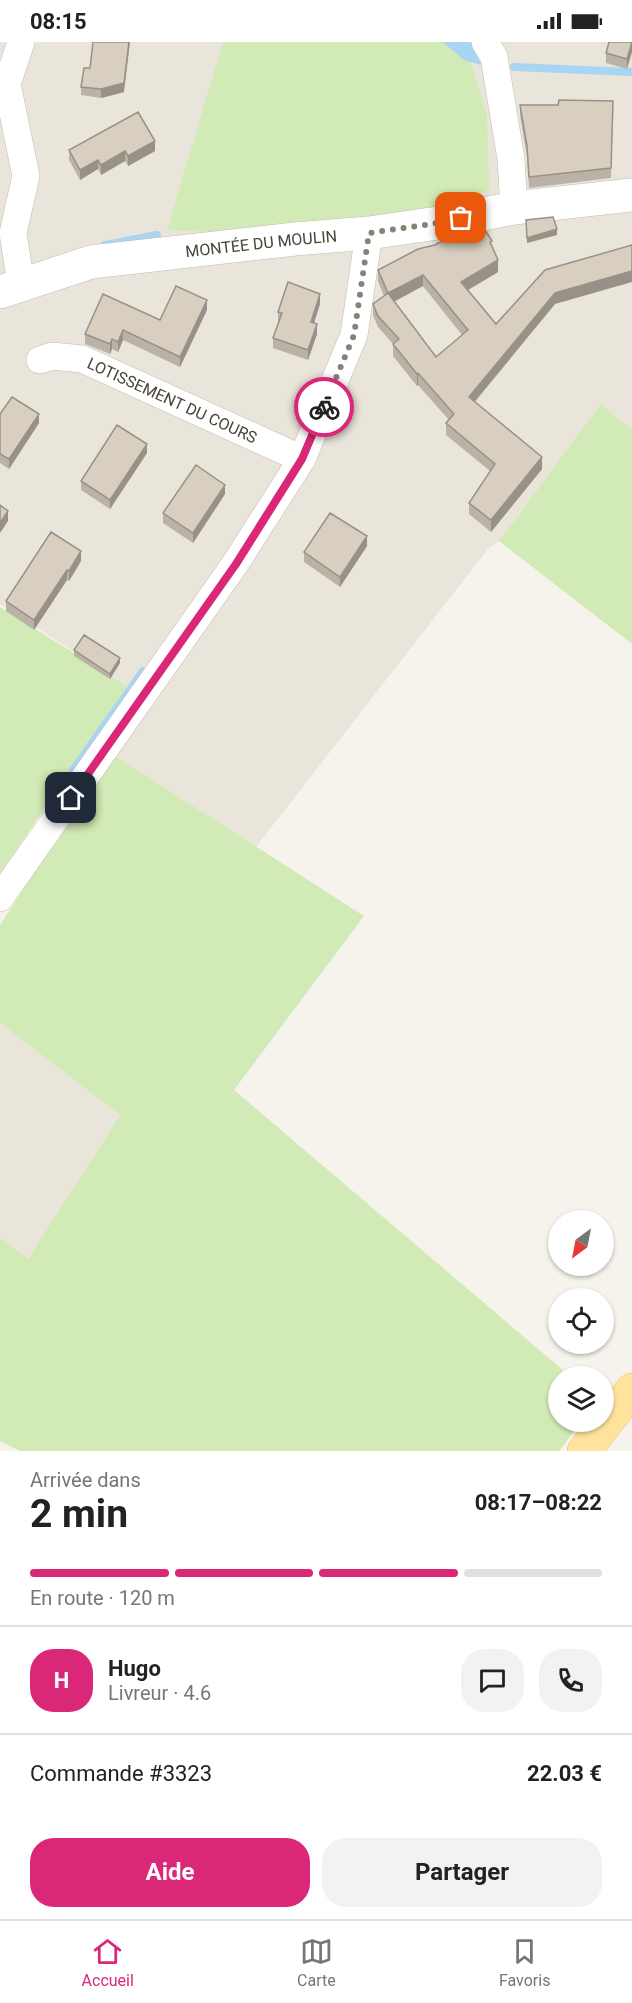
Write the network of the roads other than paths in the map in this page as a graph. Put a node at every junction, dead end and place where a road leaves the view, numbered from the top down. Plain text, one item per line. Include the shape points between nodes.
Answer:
1 (21, 42) edge
2 (486, 42) edge
3 (632, 195) edge
4 (514, 208) junction
5 (369, 233) junction
6 (11, 288) edge
7 (40, 360) dead end
8 (302, 459) junction
9 (0, 898) edge
10 (632, 1390) edge
11 (584, 1451) edge

1 - 6 street via 7,84 26,176 13,233
2 - 4 street via 494,57 511,159
3 - 4 street, MONTÉE DU MOULIN
4 - 5 street, MONTÉE DU MOULIN
5 - 6 street, MONTÉE DU MOULIN via 91,262
5 - 8 street via 354,335
7 - 8 street, LOTISSEMENT DU COURS via 51,356 82,359
8 - 9 street via 236,564
10 - 11 main road

